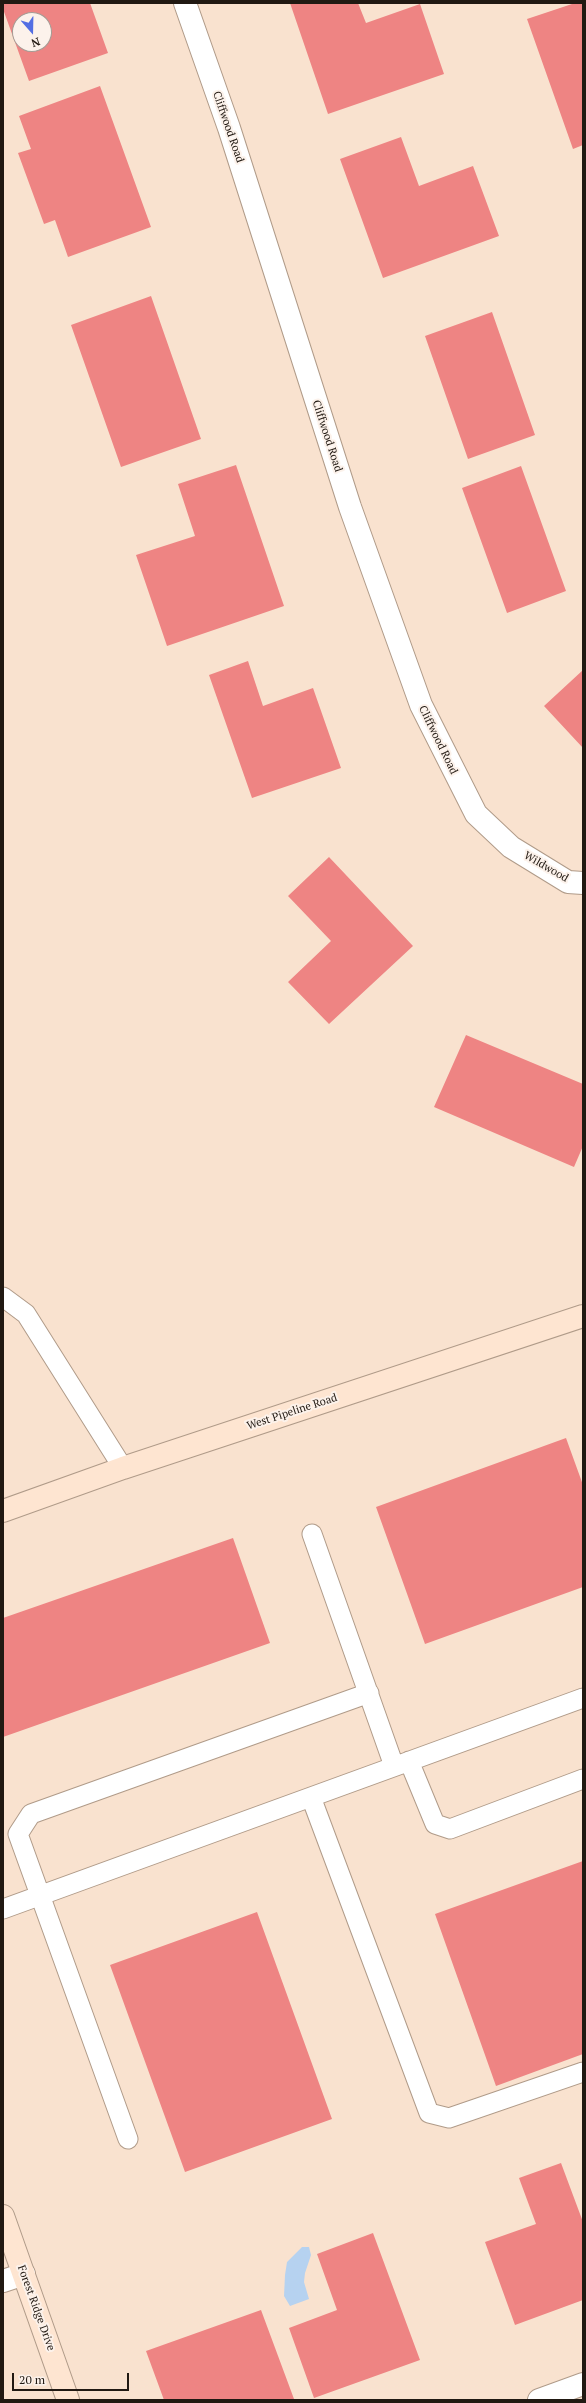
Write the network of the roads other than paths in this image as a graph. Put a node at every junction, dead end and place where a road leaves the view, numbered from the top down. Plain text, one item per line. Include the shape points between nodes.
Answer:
1 (185, 3) edge
2 (511, 847) joint
3 (583, 883) edge
4 (3, 1296) edge
5 (583, 1316) edge
6 (123, 1468) junction
7 (3, 1511) edge
8 (312, 1534) dead end
9 (369, 1693) junction
10 (583, 1698) edge
11 (401, 1764) junction
12 (583, 1779) edge
13 (311, 1797) junction
14 (39, 1896) junction
15 (3, 1909) edge
16 (583, 2072) edge
17 (128, 2139) dead end
18 (3, 2216) edge
19 (24, 2274) junction
20 (3, 2281) edge
21 (583, 2384) edge
22 (68, 2400) edge
23 (539, 2400) edge

1 - 2 street, Cliffwood Road via 229,128 350,507 421,706 476,814
2 - 3 street, Wildwood via 568,882
4 - 6 lane via 26,1314
5 - 6 main road, West Pipeline Road
6 - 7 main road, West Pipeline Road
8 - 9 lane
9 - 11 lane
9 - 14 lane via 32,1814 18,1834
10 - 11 lane
11 - 12 lane via 435,1824 450,1829
11 - 13 lane
13 - 14 lane
13 - 16 lane via 429,2113 449,2118
14 - 15 lane
14 - 17 lane
18 - 19 main road, Forest Ridge Drive
19 - 20 street
19 - 22 main road, Forest Ridge Drive
21 - 23 street

